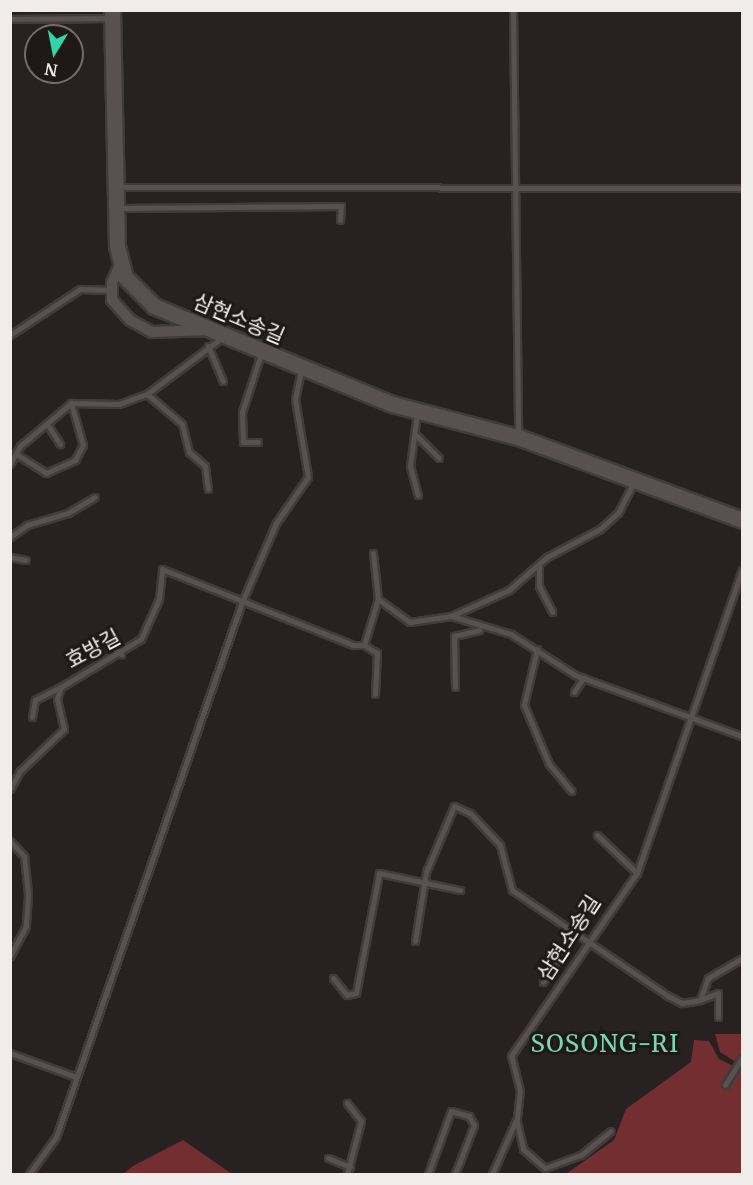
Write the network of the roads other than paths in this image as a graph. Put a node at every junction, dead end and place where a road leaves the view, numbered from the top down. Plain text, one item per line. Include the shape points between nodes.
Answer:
1 (513, 10) edge
2 (112, 14) edge
3 (10, 19) edge
4 (113, 187) junction
5 (513, 188) junction
6 (742, 188) edge
7 (113, 208) junction
8 (340, 220) dead end
9 (120, 265) junction
10 (111, 290) junction
11 (220, 332) junction
12 (10, 335) edge
13 (208, 346) junction
14 (261, 354) junction
15 (303, 366) junction
16 (223, 381) dead end
17 (147, 394) junction
18 (71, 403) junction
19 (417, 413) junction
20 (46, 424) junction
21 (417, 436) junction
22 (518, 436) junction
23 (258, 442) dead end
24 (60, 444) dead end
25 (16, 454) junction
26 (439, 458) dead end
27 (10, 464) edge
28 (635, 480) junction
29 (208, 489) dead end
30 (418, 495) dead end
31 (95, 497) dead end
32 (742, 520) edge
33 (10, 537) edge
34 (373, 553) dead end
35 (10, 557) edge
36 (26, 560) dead end
37 (539, 565) junction
38 (742, 570) edge
39 (378, 599) junction
40 (242, 602) junction
41 (552, 612) dead end
42 (451, 616) junction
43 (484, 628) junction
44 (109, 644) dead end
45 (364, 645) junction
46 (537, 649) junction
47 (121, 654) junction
48 (583, 678) junction
49 (61, 687) junction
50 (455, 687) dead end
51 (574, 692) dead end
52 (375, 694) dead end
53 (32, 717) dead end
54 (691, 718) junction
55 (742, 736) edge
56 (10, 789) edge
57 (572, 791) dead end
58 (597, 835) dead end
59 (10, 841) edge
60 (637, 873) junction
61 (425, 881) junction
62 (460, 890) dead end
63 (573, 934) junction
64 (415, 941) dead end
65 (588, 944) junction
66 (10, 956) edge
67 (742, 958) edge
68 (333, 978) dead end
69 (543, 982) dead end
70 (700, 1000) junction
71 (718, 1017) dead end
72 (10, 1053) edge
73 (742, 1058) edge
74 (76, 1077) junction
75 (724, 1084) dead end
76 (347, 1103) dead end
77 (518, 1118) junction
78 (611, 1131) dead end
79 (328, 1158) dead end
80 (350, 1167) junction
81 (29, 1174) edge
82 (347, 1174) edge
83 (428, 1174) edge
84 (456, 1174) edge
85 (492, 1174) edge

1 - 5 lane
2 - 3 lane
2 - 4 street, 삼현소송길
4 - 5 lane
4 - 7 street, 삼현소송길
5 - 6 lane
5 - 22 lane
7 - 8 lane via 341,206
7 - 9 street, 삼현소송길
9 - 10 street
9 - 11 street, 삼현소송길 via 136,291 154,306
10 - 11 street via 130,320 152,332
10 - 12 lane via 80,288
11 - 13 lane
11 - 14 street, 삼현소송길
13 - 16 lane
13 - 17 lane
14 - 15 street, 삼현소송길
14 - 23 lane via 242,412 243,442
15 - 19 street, 삼현소송길
15 - 40 lane via 295,399 308,477 276,523
17 - 18 lane via 119,404
17 - 29 lane via 182,424 189,452 206,466
18 - 20 lane
18 - 25 lane via 83,445 75,459 46,473
19 - 21 lane
19 - 22 street, 삼현소송길
20 - 24 lane
20 - 25 lane
21 - 26 lane
21 - 30 lane via 410,466
22 - 28 street, 삼현소송길
25 - 27 lane
28 - 32 street, 삼현소송길
28 - 37 lane via 609,522
31 - 33 lane via 68,513 27,525
34 - 39 lane
35 - 36 lane
37 - 41 lane via 538,586
37 - 42 lane via 509,590
38 - 54 lane, 삼현소송길
39 - 42 lane via 410,622
39 - 45 lane
40 - 45 lane
40 - 47 lane, 효방길 via 162,569 159,599 141,639
40 - 74 lane
42 - 43 lane
43 - 46 lane via 511,634
43 - 50 lane via 454,636
44 - 47 lane
45 - 52 lane via 377,652
46 - 48 lane
46 - 57 lane via 524,705 549,764
47 - 49 lane, 효방길
48 - 51 lane
48 - 54 lane
49 - 53 lane via 38,696
49 - 56 lane, 효방길 via 57,699 64,729 20,771
54 - 55 lane
54 - 60 lane, 삼현소송길
58 - 60 lane
59 - 66 lane via 24,856 28,895 26,926
60 - 65 lane, 삼현소송길
61 - 62 lane
61 - 63 lane via 454,806 470,813 500,845 512,890
61 - 64 lane
61 - 68 lane via 379,873 356,993 347,995
63 - 65 lane
63 - 69 lane
65 - 70 lane via 675,1000
65 - 77 lane, 삼현소송길 via 512,1056 520,1091
67 - 70 lane via 708,978
70 - 71 lane via 718,993
72 - 74 lane
73 - 75 lane
74 - 81 lane via 56,1137
76 - 80 lane via 361,1121
77 - 78 lane via 523,1149 545,1168 581,1155
77 - 85 lane, 삼현소송길
79 - 80 lane
80 - 82 lane
83 - 84 lane via 451,1111 469,1116 474,1125

